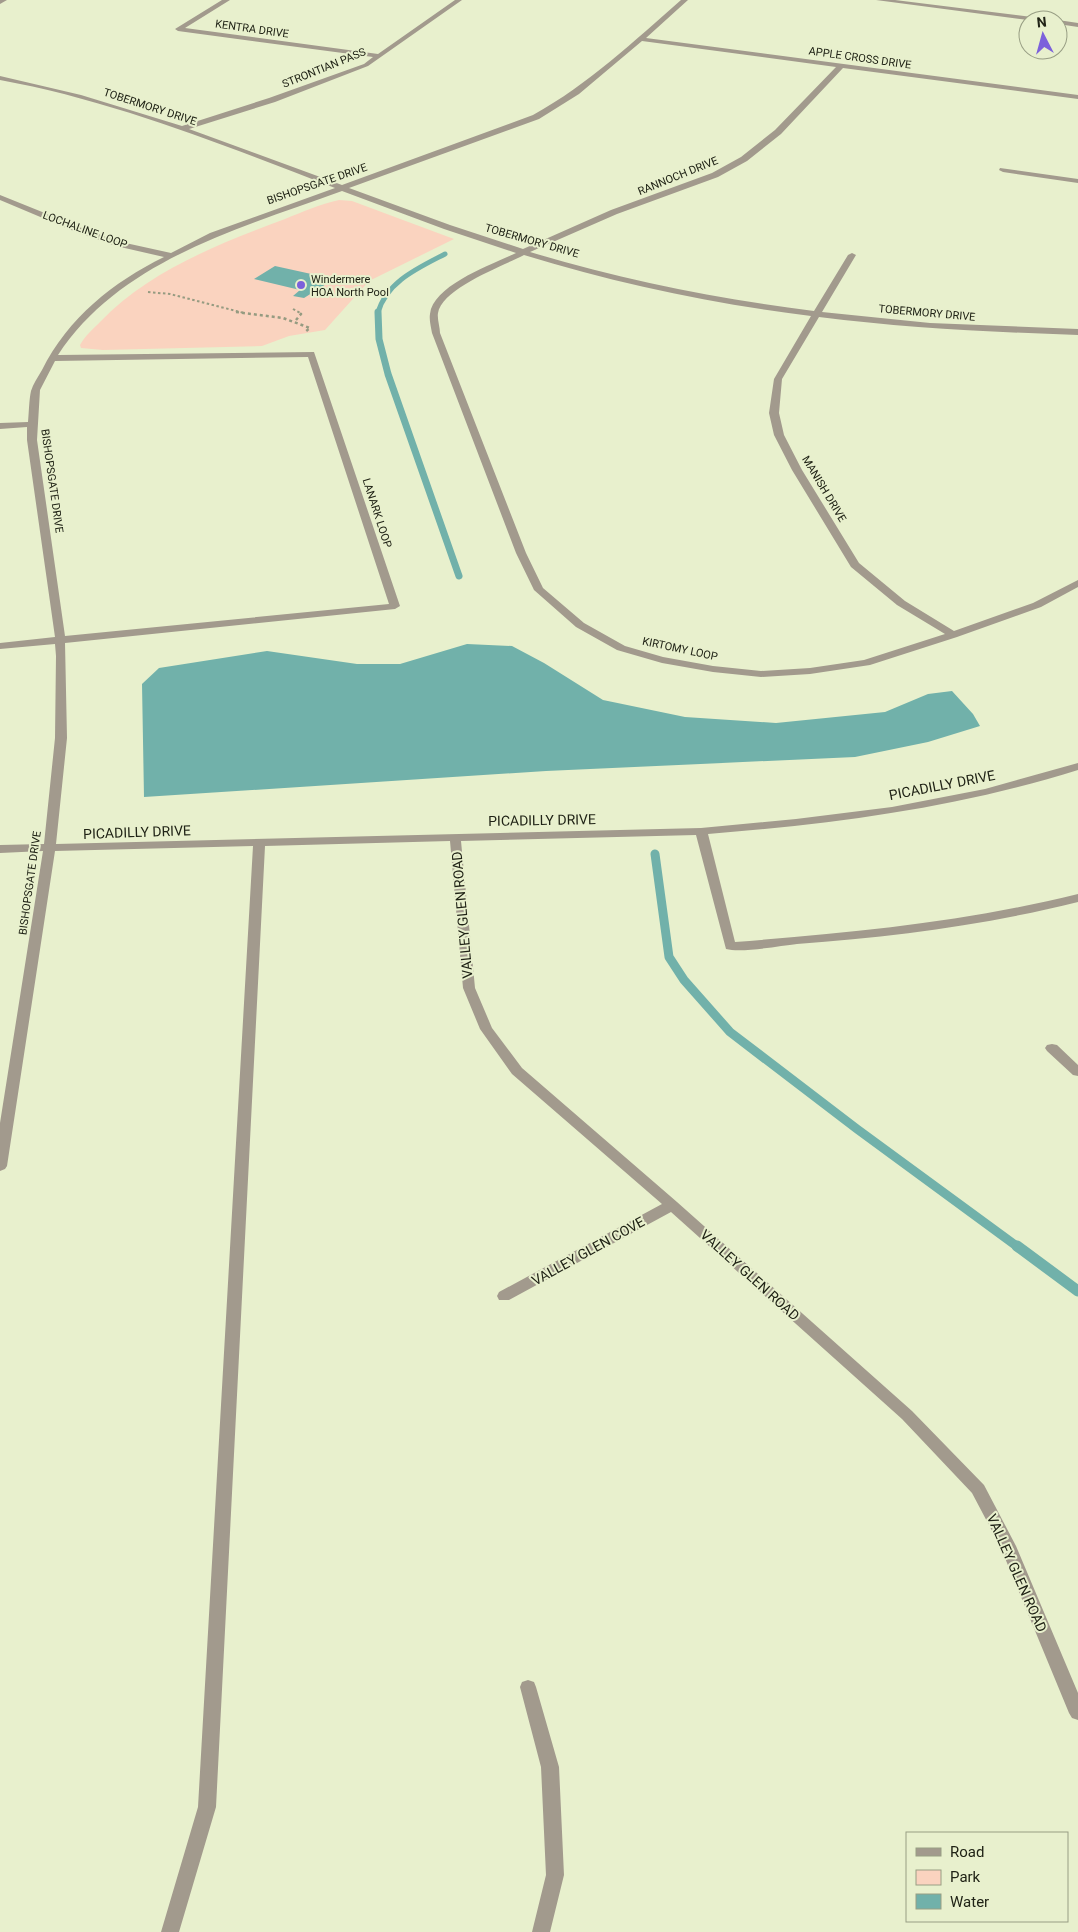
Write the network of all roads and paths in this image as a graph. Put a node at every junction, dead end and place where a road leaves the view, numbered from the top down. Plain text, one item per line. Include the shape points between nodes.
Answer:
1 (4, 0) edge
2 (227, 0) edge
3 (459, 0) edge
4 (685, 0) edge
5 (879, 0) edge
6 (0, 2) edge
7 (1018, 17) edge
8 (639, 39) junction
9 (380, 56) junction
10 (841, 66) junction
11 (0, 78) edge
12 (1078, 97) edge
13 (183, 128) junction
14 (1003, 170) dead end
15 (1078, 181) edge
16 (344, 188) junction
17 (0, 197) edge
18 (524, 252) junction
19 (172, 256) junction
20 (852, 256) dead end
21 (141, 292) dead end
22 (293, 309) dead end
23 (817, 314) junction
24 (295, 321) junction
25 (305, 332) dead end
26 (1078, 332) edge
27 (52, 358) junction
28 (32, 424) junction
29 (0, 426) edge
30 (1078, 583) edge
31 (953, 635) junction
32 (61, 640) junction
33 (0, 646) edge
34 (1078, 766) edge
35 (701, 831) junction
36 (455, 837) junction
37 (260, 843) junction
38 (0, 850) edge
39 (49, 850) junction
40 (1078, 898) edge
41 (1052, 1048) dead end
42 (1078, 1072) edge
43 (0, 1166) edge
44 (672, 1205) junction
45 (504, 1296) dead end
46 (528, 1688) dead end
47 (1078, 1713) edge
48 (170, 1932) edge
49 (540, 1932) edge

1 - 6 street
2 - 9 street, KENTRA DRIVE via 178,29
3 - 9 street, STRONTIAN PASS
4 - 8 street, BISHOPSGATE DRIVE
5 - 7 street
8 - 10 street, APPLE CROSS DRIVE
8 - 16 street, BISHOPSGATE DRIVE via 563,104
9 - 13 street, STRONTIAN PASS via 320,83
10 - 12 street, APPLE CROSS DRIVE
10 - 18 street, RANNOCH DRIVE via 778,132 744,159 715,175 614,212
11 - 13 street, TOBERMORY DRIVE via 58,90
13 - 16 street, TOBERMORY DRIVE
14 - 15 street
16 - 18 street, TOBERMORY DRIVE
16 - 19 street, BISHOPSGATE DRIVE via 213,235
17 - 19 street, LOCHALINE LOOP via 119,244
18 - 23 street, TOBERMORY DRIVE via 679,292
18 - 31 street, KIRTOMY LOOP via 456,285 440,300 434,321 521,553 539,590 558,608 580,625 621,648 687,665 762,674 866,663
19 - 27 street, BISHOPSGATE DRIVE via 120,285 103,299
20 - 23 street, MANISH DRIVE
21 - 24 path via 173,294 237,312
22 - 24 path via 301,314
23 - 26 street, TOBERMORY DRIVE via 920,325
23 - 31 street, MANISH DRIVE via 778,379 774,413 779,435 855,565 901,603
24 - 25 path via 310,328
27 - 28 street, BISHOPSGATE DRIVE via 36,390
27 - 32 street, LANARK LOOP via 311,354 395,606
28 - 29 street
28 - 32 street, BISHOPSGATE DRIVE
30 - 31 street, KIRTOMY LOOP via 1037,605
32 - 33 street
32 - 39 street, BISHOPSGATE DRIVE via 61,738
34 - 35 street, PICADILLY DRIVE via 1008,787 928,804 783,825
35 - 36 street, PICADILLY DRIVE
35 - 40 street via 730,946 884,934 1035,910
36 - 37 street, PICADILLY DRIVE
36 - 44 street, VALLEY GLEN ROAD via 469,988 486,1029 518,1071
37 - 39 street, PICADILLY DRIVE
37 - 48 street via 207,1807
38 - 39 street, PICADILLY DRIVE
39 - 43 street, BISHOPSGATE DRIVE
41 - 42 street
44 - 45 street, VALLEY GLEN COVE
44 - 47 street, VALLEY GLEN ROAD via 907,1415 978,1490 1008,1546
46 - 49 street via 550,1767 555,1875

